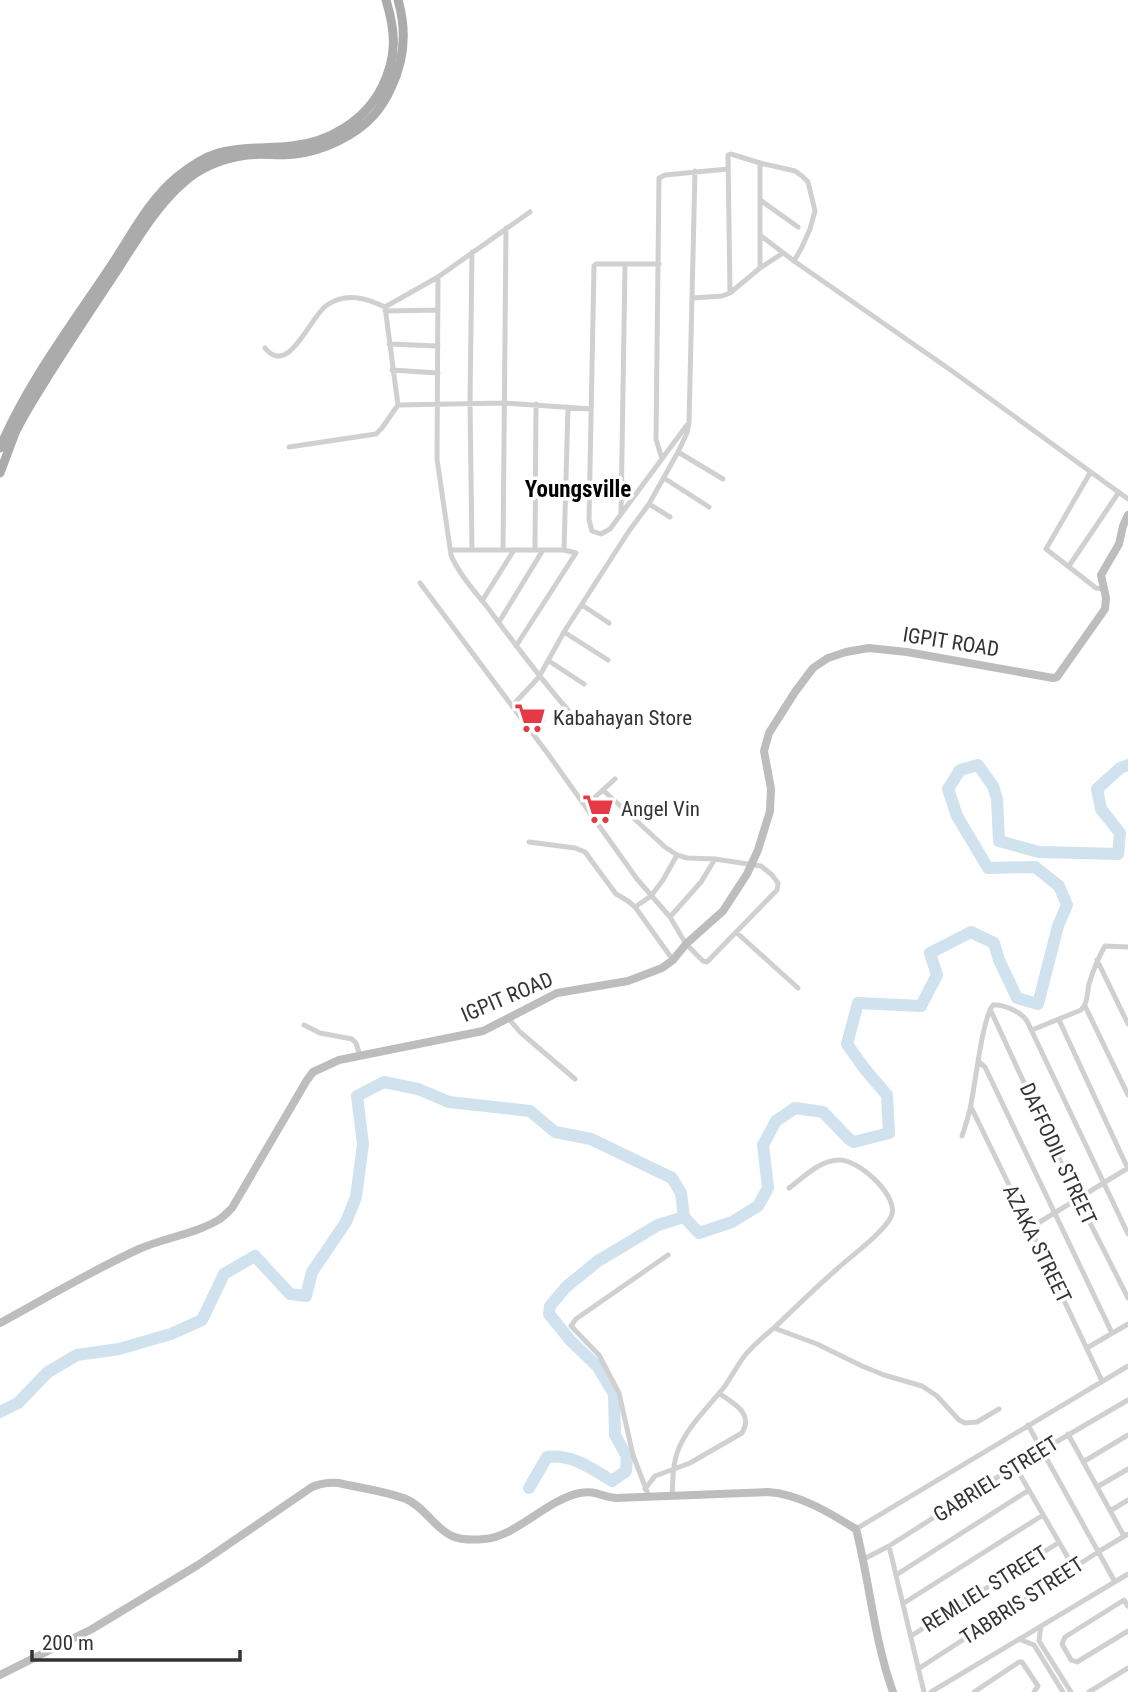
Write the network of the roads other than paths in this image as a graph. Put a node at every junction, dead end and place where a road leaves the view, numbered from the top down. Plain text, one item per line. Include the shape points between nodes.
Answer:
1 (386, 0) edge
2 (398, 0) edge
3 (760, 163) junction
4 (728, 169) junction
5 (695, 171) junction
6 (760, 200) junction
7 (530, 212) dead end
8 (798, 227) dead end
9 (506, 228) junction
10 (760, 235) junction
11 (472, 252) junction
12 (783, 253) junction
13 (794, 261) junction
14 (659, 264) junction
15 (625, 265) junction
16 (760, 268) junction
17 (438, 277) junction
18 (730, 293) junction
19 (693, 298) junction
20 (385, 309) junction
21 (437, 310) junction
22 (389, 344) junction
23 (438, 346) junction
24 (265, 348) dead end
25 (392, 370) junction
26 (438, 373) junction
27 (470, 403) junction
28 (504, 403) junction
29 (438, 404) junction
30 (536, 404) junction
31 (398, 405) junction
32 (568, 407) junction
33 (591, 409) junction
34 (689, 423) junction
35 (0, 447) edge
36 (289, 447) dead end
37 (678, 452) junction
38 (662, 459) junction
39 (0, 473) edge
40 (1090, 473) junction
41 (664, 478) junction
42 (723, 479) dead end
43 (1119, 492) junction
44 (1128, 499) edge
45 (649, 504) junction
46 (709, 507) dead end
47 (621, 515) junction
48 (1128, 515) edge
49 (670, 517) dead end
50 (471, 549) junction
51 (451, 550) junction
52 (503, 550) junction
53 (514, 550) junction
54 (535, 550) junction
55 (543, 550) junction
56 (564, 550) junction
57 (1069, 566) junction
58 (420, 583) dead end
59 (1103, 589) junction
60 (482, 601) junction
61 (582, 605) junction
62 (499, 622) junction
63 (609, 623) dead end
64 (564, 632) junction
65 (516, 646) junction
66 (608, 660) dead end
67 (549, 662) junction
68 (539, 677) junction
69 (584, 684) dead end
70 (512, 706) junction
71 (568, 710) dead end
72 (543, 720) dead end
73 (531, 732) junction
74 (615, 779) dead end
75 (604, 791) junction
76 (585, 806) junction
77 (529, 842) dead end
78 (677, 855) junction
79 (715, 859) junction
80 (752, 864) junction
81 (651, 896) junction
82 (635, 907) junction
83 (670, 917) junction
84 (736, 932) junction
85 (686, 944) junction
86 (1127, 949) edge
87 (673, 960) junction
88 (1097, 960) junction
89 (798, 988) dead end
90 (1085, 1006) junction
91 (989, 1009) junction
92 (509, 1019) junction
93 (1059, 1020) junction
94 (1128, 1024) edge
95 (304, 1025) dead end
96 (1032, 1030) junction
97 (360, 1056) junction
98 (979, 1062) junction
99 (575, 1079) dead end
100 (1128, 1095) edge
101 (971, 1107) junction
102 (962, 1136) dead end
103 (1128, 1169) edge
104 (1103, 1183) junction
105 (789, 1188) dead end
106 (1079, 1199) junction
107 (1055, 1214) junction
108 (1030, 1228) junction
109 (1128, 1234) edge
110 (668, 1255) dead end
111 (1128, 1298) edge
112 (0, 1323) edge
113 (1128, 1324) edge
114 (774, 1328) junction
115 (1112, 1333) junction
116 (1087, 1348) junction
117 (1128, 1366) edge
118 (1102, 1381) junction
119 (719, 1393) junction
120 (1128, 1400) edge
121 (999, 1409) dead end
122 (1028, 1425) junction
123 (1068, 1434) junction
124 (1128, 1435) edge
125 (1041, 1450) junction
126 (1083, 1462) junction
127 (1015, 1466) junction
128 (673, 1469) junction
129 (1128, 1469) edge
130 (1097, 1487) junction
131 (1029, 1490) junction
132 (647, 1493) junction
133 (672, 1497) junction
134 (1128, 1500) edge
135 (1110, 1511) junction
136 (1043, 1515) junction
137 (856, 1529) junction
138 (1126, 1535) edge
139 (1058, 1543) junction
140 (890, 1546) junction
141 (1098, 1552) junction
142 (864, 1559) junction
143 (1074, 1568) junction
144 (1128, 1574) edge
145 (897, 1575) junction
146 (1115, 1582) junction
147 (904, 1603) junction
148 (1128, 1606) edge
149 (1041, 1626) junction
150 (1128, 1631) edge
151 (911, 1636) junction
152 (1019, 1639) junction
153 (1037, 1643) junction
154 (1128, 1668) edge
155 (918, 1669) junction
156 (0, 1675) edge
157 (1091, 1691) edge
158 (893, 1692) edge
159 (924, 1692) edge
160 (931, 1692) edge
161 (974, 1692) edge
162 (1034, 1692) edge
163 (1063, 1692) edge
164 (1071, 1692) edge

1 - 35 main road via 393,58 380,92 367,109 349,125 316,141 217,153 178,176 156,197 62,339
2 - 39 main road via 404,19 401,60 375,114 344,138 313,150 247,155 198,170 183,183 163,203 63,352 26,413
3 - 4 street via 731,154
3 - 6 street
3 - 13 street via 794,172 808,182 815,211
4 - 5 street
4 - 18 street
5 - 14 street via 659,178
5 - 19 street
6 - 8 street
6 - 10 street
7 - 9 street
9 - 11 street
9 - 28 street
10 - 12 street
10 - 16 street
11 - 17 street
11 - 27 street
12 - 13 street
12 - 16 street
13 - 40 street
14 - 15 street
14 - 38 street via 656,439
15 - 33 street via 594,266
15 - 47 street
16 - 18 street
17 - 20 street
17 - 21 street
18 - 19 street
19 - 34 street
20 - 21 street
20 - 22 street
20 - 24 street via 359,298 335,301 321,310 288,353 274,355
21 - 23 street
22 - 23 street
22 - 25 street
23 - 26 street
25 - 26 street
25 - 31 street
26 - 29 street
27 - 28 street
27 - 29 street
27 - 50 street
28 - 30 street
28 - 52 street
29 - 31 street
29 - 51 street via 438,471
30 - 32 street
30 - 54 street
31 - 36 street via 376,434
32 - 33 street
32 - 56 street
33 - 47 street via 590,527 597,533 606,532
34 - 37 street
34 - 38 street
37 - 41 street
37 - 42 street
38 - 47 street
40 - 43 street
40 - 57 street via 1046,546
41 - 45 street
41 - 46 street
43 - 44 street
43 - 57 street
45 - 49 street
45 - 61 street
48 - 59 street via 1119,544 1101,575
50 - 51 street
50 - 52 street
51 - 60 street via 453,561
52 - 53 street
53 - 54 street
53 - 60 street
54 - 55 street
55 - 56 street
55 - 62 street
56 - 65 street via 576,555
57 - 59 street
58 - 70 street
59 - 80 street, IGPIT ROAD via 1103,613 1057,677 869,648 828,658 813,668 768,733 764,751 770,811
60 - 62 street
61 - 63 street
61 - 64 street
62 - 65 street
64 - 66 street
64 - 67 street
65 - 68 street
67 - 68 street
67 - 69 street
68 - 70 street
68 - 71 street
70 - 73 street
72 - 73 street
73 - 76 street
74 - 75 street
75 - 76 street
75 - 78 street
76 - 81 street
77 - 82 street via 585,852 616,894
78 - 79 street
78 - 81 street
79 - 80 street
79 - 83 street
80 - 84 street via 765,868 778,888
80 - 85 street, IGPIT ROAD via 723,911
81 - 82 street
81 - 83 street
82 - 87 street
83 - 85 street
84 - 85 street via 707,962
84 - 89 street
85 - 87 street, IGPIT ROAD
86 - 88 street via 1105,946
87 - 92 street, IGPIT ROAD via 628,981 556,993
88 - 90 street
88 - 94 street
90 - 93 street
90 - 100 street
91 - 96 street via 996,1004 1021,1013
91 - 98 street
91 - 106 street, DAFFODIL STREET
92 - 97 street, IGPIT ROAD via 483,1031
92 - 99 street
93 - 96 street
93 - 103 street
95 - 97 street via 352,1039
96 - 104 street
97 - 112 street, IGPIT ROAD via 313,1072 232,1208 219,1220 102,1266
98 - 101 street
98 - 107 street
101 - 102 street
101 - 108 street, AZAKA STREET
103 - 104 street
104 - 106 street
104 - 109 street
105 - 114 street via 818,1166 838,1159 850,1161 888,1195 893,1213
106 - 107 street
106 - 111 street, DAFFODIL STREET
107 - 108 street
107 - 115 street
108 - 116 street, AZAKA STREET
110 - 132 street via 571,1326 599,1355 619,1393
113 - 115 street
114 - 119 street via 746,1354
114 - 121 street via 884,1375 922,1386 965,1423 977,1422
115 - 116 street
116 - 118 street, AZAKA STREET
117 - 118 street
118 - 122 street
119 - 128 street via 682,1442
119 - 128 street via 746,1416 747,1425 730,1441
120 - 123 street, GABRIEL STREET
122 - 125 street
122 - 137 street
123 - 125 street, GABRIEL STREET
123 - 126 street
124 - 126 street
125 - 127 street, GABRIEL STREET
125 - 141 street
126 - 130 street
127 - 131 street
127 - 140 street, GABRIEL STREET
128 - 132 street via 655,1476
128 - 133 street
129 - 130 street
130 - 135 street
131 - 136 street
131 - 145 street
132 - 133 street
132 - 156 street via 609,1497 577,1493 503,1534 475,1539 453,1536 407,1500 321,1483 104,1622
133 - 137 street via 779,1492
134 - 135 street
135 - 138 street
136 - 139 street
136 - 147 street
137 - 142 street
138 - 141 street, TABBRIS STREET
139 - 143 street
139 - 151 street, REMLIEL STREET
140 - 142 street, GABRIEL STREET
140 - 145 street
141 - 143 street, TABBRIS STREET
141 - 146 street
142 - 158 street via 884,1668
143 - 155 street, TABBRIS STREET
144 - 146 street
145 - 147 street
146 - 149 street
147 - 151 street
148 - 150 street via 1124,1600 1065,1637 1062,1644 1077,1662
149 - 152 street
149 - 153 street
151 - 155 street
152 - 153 street
152 - 160 street
153 - 163 street
153 - 164 street
154 - 157 street
155 - 159 street
161 - 162 street via 1019,1662 1038,1686

